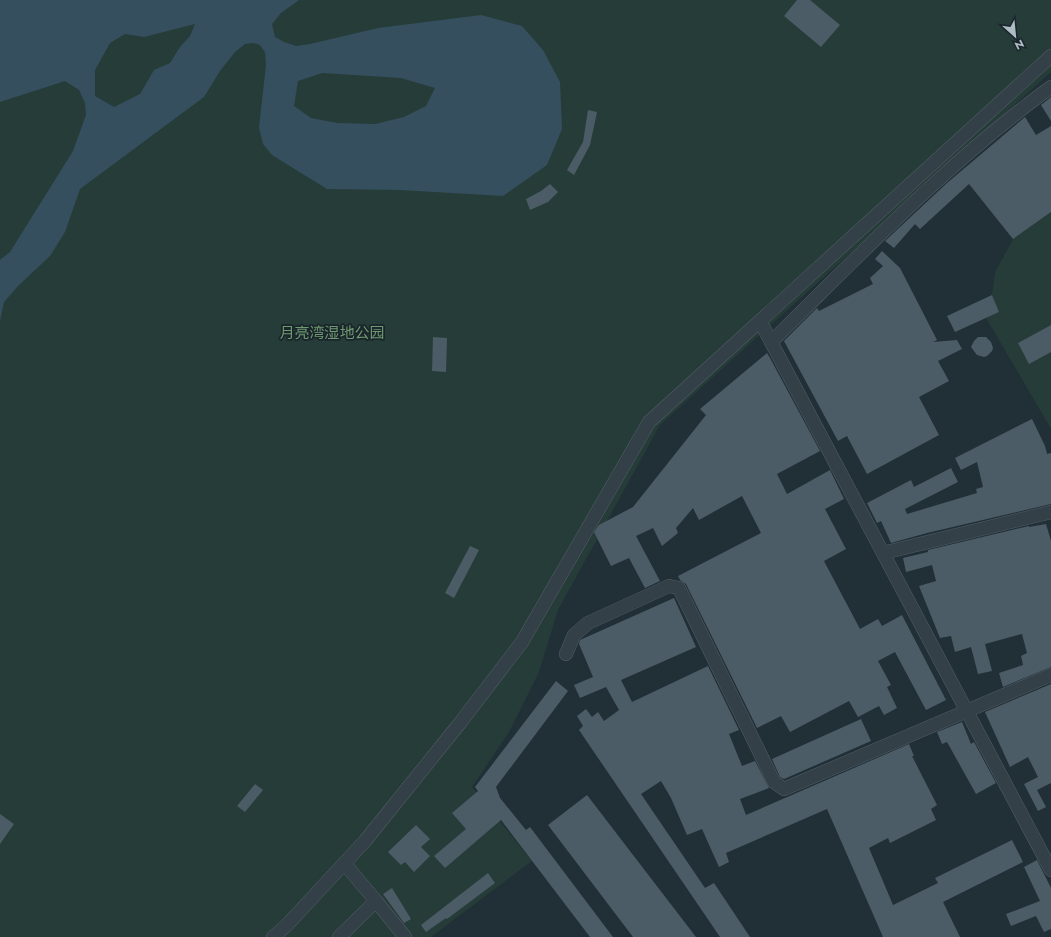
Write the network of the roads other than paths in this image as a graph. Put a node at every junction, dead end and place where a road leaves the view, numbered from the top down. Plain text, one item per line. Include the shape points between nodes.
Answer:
1 (1051, 56) edge
2 (1051, 87) edge
3 (760, 321) junction
4 (771, 342) junction
5 (1051, 512) edge
6 (883, 553) junction
7 (566, 654) dead end
8 (1051, 675) edge
9 (967, 712) junction
10 (344, 864) junction
11 (1051, 870) edge
12 (376, 901) junction
13 (273, 937) edge
14 (339, 937) edge
15 (405, 937) edge

1 - 3 street
2 - 4 street via 950,169
3 - 4 street
3 - 10 street via 649,422 522,642 460,723
4 - 6 street
5 - 6 street
6 - 9 street
7 - 9 street via 574,635 588,623 669,586 679,588 774,782 784,789
8 - 9 street
9 - 11 street
10 - 12 street
10 - 13 street
12 - 14 street
12 - 15 street

